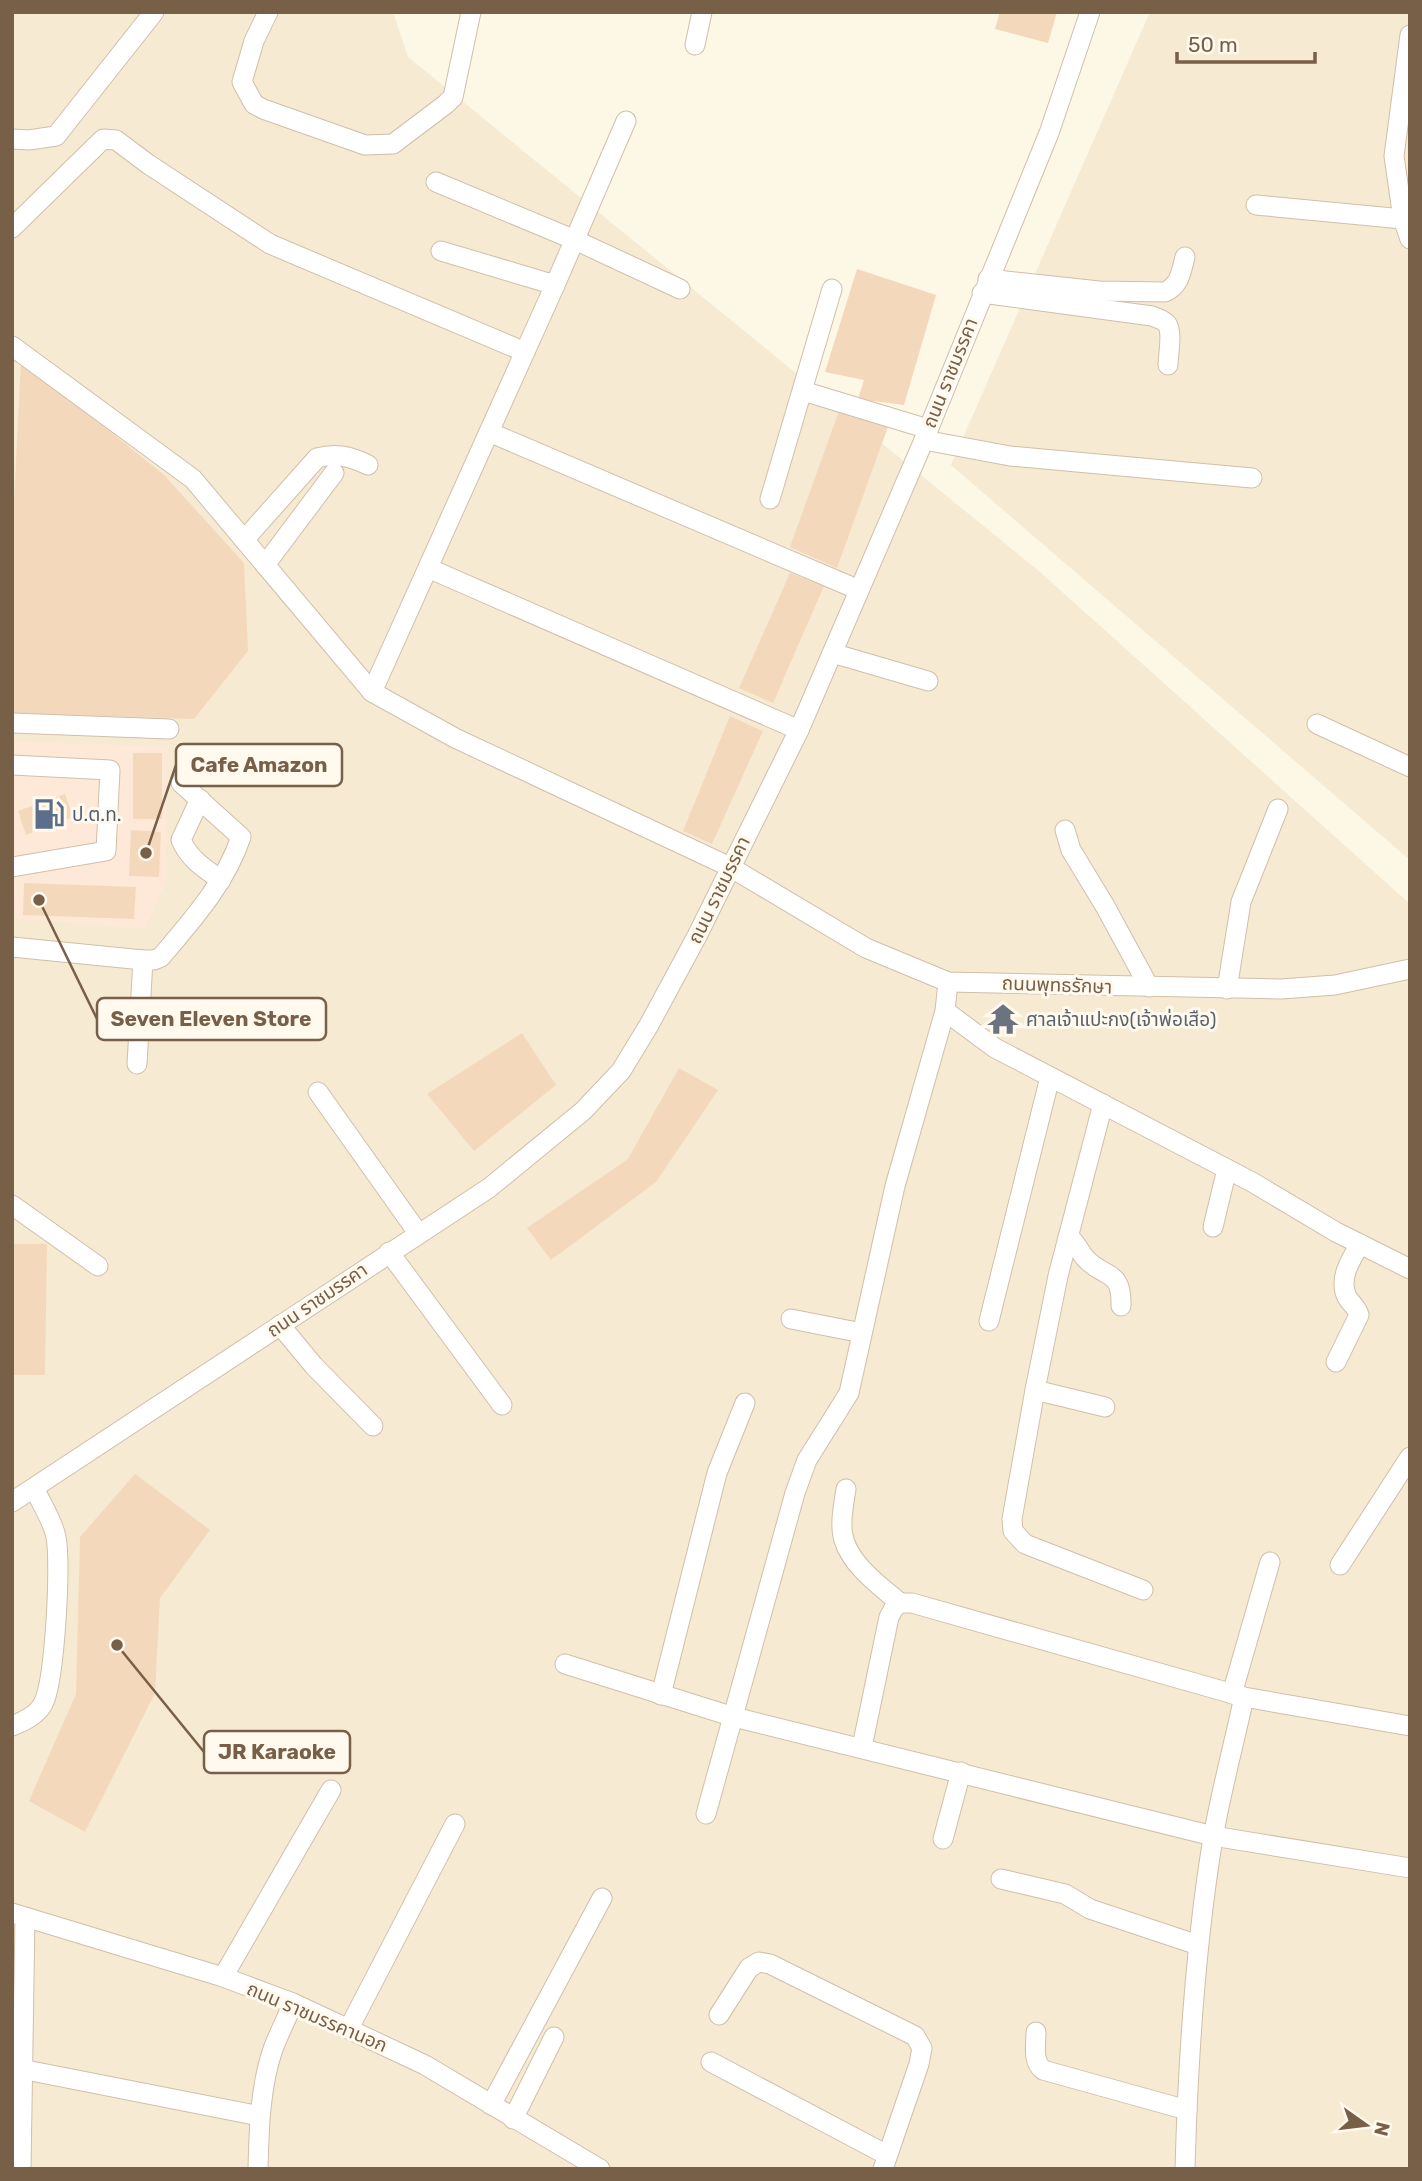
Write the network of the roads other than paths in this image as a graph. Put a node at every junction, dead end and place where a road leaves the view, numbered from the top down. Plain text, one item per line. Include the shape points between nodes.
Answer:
1 (155, 12) edge
2 (268, 12) edge
3 (471, 12) edge
4 (702, 12) edge
5 (1090, 12) edge
6 (1410, 35) edge
7 (695, 45) dead end
8 (626, 121) dead end
9 (12, 139) edge
10 (436, 182) dead end
11 (1256, 205) dead end
12 (1403, 219) junction
13 (12, 228) edge
14 (1410, 239) edge
15 (575, 240) junction
16 (441, 251) dead end
17 (1185, 257) dead end
18 (555, 285) junction
19 (985, 286) junction
20 (680, 289) dead end
21 (832, 289) dead end
22 (12, 345) edge
23 (525, 352) junction
24 (1168, 365) dead end
25 (803, 391) junction
26 (489, 432) junction
27 (926, 434) junction
28 (368, 465) dead end
29 (334, 473) dead end
30 (1252, 478) dead end
31 (769, 499) dead end
32 (244, 540) junction
33 (265, 565) junction
34 (428, 568) junction
35 (859, 590) junction
36 (832, 653) junction
37 (928, 681) dead end
38 (372, 692) junction
39 (12, 723) edge
40 (1317, 724) dead end
41 (169, 729) dead end
42 (799, 730) junction
43 (12, 765) edge
44 (1410, 767) edge
45 (181, 783) dead end
46 (200, 799) junction
47 (1278, 809) dead end
48 (1065, 830) dead end
49 (12, 867) edge
50 (730, 867) junction
51 (221, 880) junction
52 (12, 947) edge
53 (143, 960) junction
54 (1410, 969) edge
55 (948, 982) junction
56 (1149, 987) junction
57 (1227, 989) junction
58 (944, 1011) junction
59 (136, 1064) dead end
60 (1050, 1077) junction
61 (318, 1092) dead end
62 (1103, 1104) junction
63 (1227, 1169) junction
64 (12, 1205) edge
65 (1213, 1227) dead end
66 (418, 1233) junction
67 (1069, 1237) junction
68 (1360, 1244) junction
69 (389, 1252) junction
70 (98, 1266) dead end
71 (1410, 1269) edge
72 (1121, 1306) dead end
73 (791, 1319) dead end
74 (989, 1321) dead end
75 (279, 1325) junction
76 (862, 1333) junction
77 (1336, 1362) dead end
78 (1035, 1390) junction
79 (745, 1403) dead end
80 (502, 1405) dead end
81 (1105, 1407) dead end
82 (373, 1426) dead end
83 (1410, 1457) edge
84 (34, 1488) junction
85 (846, 1489) dead end
86 (12, 1502) edge
87 (1270, 1562) dead end
88 (1340, 1565) dead end
89 (1143, 1590) dead end
90 (900, 1602) junction
91 (565, 1664) dead end
92 (661, 1695) junction
93 (1238, 1695) junction
94 (734, 1717) junction
95 (12, 1726) edge
96 (1410, 1726) edge
97 (862, 1747) junction
98 (961, 1772) junction
99 (331, 1790) dead end
100 (706, 1814) dead end
101 (455, 1824) dead end
102 (1213, 1836) junction
103 (943, 1839) dead end
104 (1410, 1868) edge
105 (1000, 1879) dead end
106 (601, 1898) dead end
107 (18, 1915) edge
108 (1198, 1945) junction
109 (223, 1978) junction
110 (293, 2003) junction
111 (719, 2014) dead end
112 (349, 2028) junction
113 (1036, 2032) dead end
114 (554, 2037) dead end
115 (711, 2062) dead end
116 (21, 2069) junction
117 (491, 2105) junction
118 (1187, 2110) junction
119 (260, 2116) junction
120 (513, 2119) junction
121 (885, 2162) edge
122 (20, 2169) edge
123 (258, 2169) edge
124 (600, 2169) edge
125 (1185, 2169) edge

1 - 9 street via 56,136
2 - 3 street via 242,82 254,104 378,146 393,144 453,97
4 - 7 street
5 - 19 street, ถนน ราชมรรคา via 1049,133
6 - 12 street via 1394,156
8 - 15 street
10 - 15 street
11 - 12 street
12 - 14 street
13 - 23 street via 103,139 115,138 270,244
15 - 18 street
15 - 20 street
16 - 18 street
17 - 19 street via 1178,282 1165,292
18 - 23 street
19 - 24 street via 1152,316 1168,325
19 - 27 street, ถนน ราชมรรคา
21 - 25 street
22 - 32 street via 192,479
23 - 26 street
25 - 27 street
25 - 31 street
26 - 34 street
26 - 35 street
27 - 30 street via 1010,456
27 - 35 street, ถนน ราชมรรคา
28 - 32 street via 353,457 317,458
29 - 33 street
32 - 33 street
33 - 38 street
34 - 38 street
34 - 42 street
35 - 36 street, ถนน ราชมรรคา
36 - 37 street
36 - 42 street, ถนน ราชมรรคา
38 - 50 street, ถนนพุทธรักษา via 455,738
39 - 41 street
40 - 44 street
42 - 50 street, ถนน ราชมรรคา
43 - 49 street via 110,771 106,851
45 - 46 street
46 - 51 street via 181,840 199,865
46 - 51 street via 240,834 233,861
47 - 57 street via 1241,902
48 - 56 street via 1071,850
50 - 55 street, ถนนพุทธรักษา via 866,948
50 - 66 street, ถนน ราชมรรคา via 621,1072 583,1111 489,1188
51 - 53 street via 161,957
52 - 53 street
53 - 59 street
54 - 57 street, ถนนพุทธรักษา via 1335,985
55 - 56 street, ถนนพุทธรักษา
55 - 58 street
56 - 57 street, ถนนพุทธรักษา
58 - 60 street via 995,1048
58 - 76 street via 895,1186
60 - 62 street
60 - 74 street
61 - 66 street
62 - 63 street
62 - 67 street
63 - 65 street
63 - 68 street
64 - 70 street
66 - 69 street, ถนน ราชมรรคา
67 - 72 street via 1087,1260 1116,1278
67 - 78 street
68 - 71 street
68 - 77 street via 1344,1282 1344,1292 1359,1315
69 - 75 street, ถนน ราชมรรคา
69 - 80 street
73 - 76 street
75 - 82 street
75 - 84 street, ถนน ราชมรรคา
76 - 94 street via 849,1393 807,1460 795,1493
78 - 81 street
78 - 89 street via 1013,1531 1025,1544
79 - 92 street via 717,1473
83 - 88 street
84 - 86 street, ถนน ราชมรรคา
84 - 95 street via 56,1535 51,1674 43,1704 31,1717
85 - 90 street via 844,1539 868,1575
87 - 93 street
90 - 93 street
90 - 97 street via 890,1618
91 - 92 street
92 - 94 street
93 - 96 street
93 - 102 street
94 - 97 street
94 - 100 street
97 - 98 street
98 - 102 street
98 - 103 street
99 - 109 street
101 - 112 street
102 - 104 street
102 - 108 street
105 - 108 street via 1065,1894 1090,1909
106 - 117 street
107 - 109 street, ถนน ราชมรรคานอก
107 - 116 street
108 - 118 street
109 - 110 street, ถนน ราชมรรคานอก
110 - 112 street, ถนน ราชมรรคานอก
110 - 119 street via 273,2049
111 - 121 street via 749,1968 759,1962 915,2036 922,2048 919,2064
112 - 117 street, ถนน ราชมรรคานอก via 425,2065
113 - 118 street via 1035,2056 1043,2070
114 - 120 street
115 - 121 street
116 - 119 street
116 - 122 street
117 - 120 street, ถนน ราชมรรคานอก
118 - 125 street
119 - 123 street
120 - 124 street, ถนน ราชมรรคานอก

